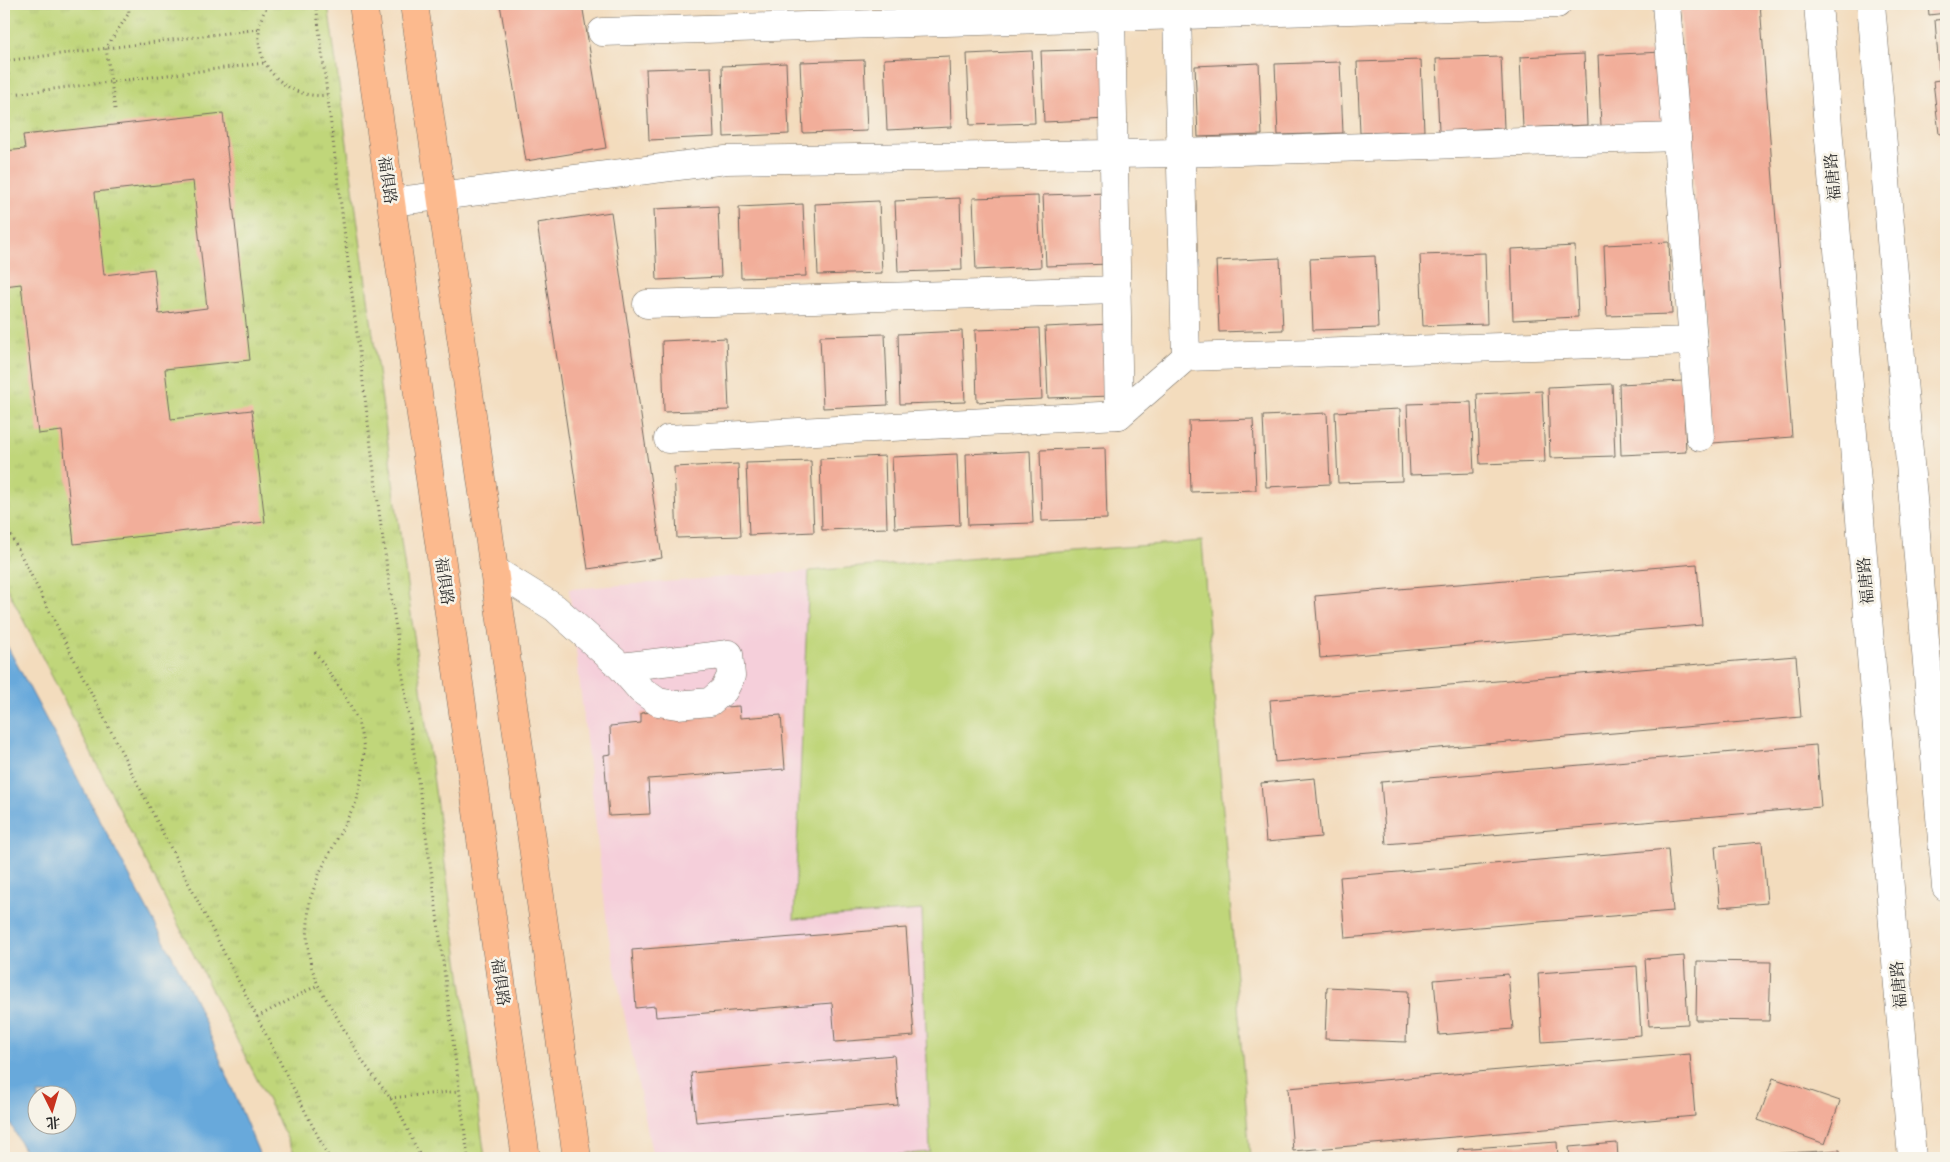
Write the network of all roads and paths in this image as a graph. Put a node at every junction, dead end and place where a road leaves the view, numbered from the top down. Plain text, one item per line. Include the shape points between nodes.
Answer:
1 (128, 4) edge
2 (268, 4) edge
3 (316, 4) edge
4 (363, 4) edge
5 (414, 4) edge
6 (1557, 4) edge
7 (1666, 4) edge
8 (1818, 4) edge
9 (1872, 4) edge
10 (1177, 15) junction
11 (1111, 17) junction
12 (259, 29) junction
13 (602, 32) dead end
14 (106, 48) junction
15 (4, 61) edge
16 (266, 63) junction
17 (4, 65) edge
18 (111, 82) junction
19 (326, 94) junction
20 (4, 96) edge
21 (115, 110) dead end
22 (1677, 137) junction
23 (1180, 153) junction
24 (1114, 154) junction
25 (441, 195) junction
26 (391, 202) junction
27 (1117, 290) junction
28 (647, 304) dead end
29 (1693, 341) junction
30 (1186, 357) junction
31 (1119, 415) junction
32 (1700, 437) dead end
33 (668, 439) dead end
34 (4, 522) edge
35 (494, 570) junction
36 (315, 652) dead end
37 (621, 667) dead end
38 (1946, 887) edge
39 (318, 984) junction
40 (256, 1017) junction
41 (459, 1091) junction
42 (390, 1098) junction
43 (329, 1158) edge
44 (421, 1158) edge
45 (468, 1158) edge
46 (526, 1158) edge
47 (577, 1158) edge
48 (1912, 1158) edge

1 - 14 path via 129,13
2 - 12 path
3 - 19 path
4 - 26 main road, 福俱路
5 - 25 main road
6 - 10 street
7 - 22 street
8 - 48 street, 福唐路
9 - 38 street
10 - 11 street
10 - 23 street
11 - 13 street
11 - 24 street
12 - 14 path
12 - 16 path via 260,51
14 - 15 path
14 - 18 path
16 - 18 path
16 - 19 path via 278,80 292,89 308,95
17 - 20 path via 10,83
18 - 20 path
18 - 21 path
19 - 41 path via 380,519 433,883
22 - 23 street
22 - 29 street
23 - 24 street
23 - 30 street
24 - 25 street via 726,160
24 - 27 street
25 - 26 street
25 - 35 main road
26 - 46 main road, 福俱路
27 - 28 street
27 - 31 street
29 - 30 street
29 - 32 street
30 - 31 street
31 - 33 street
34 - 40 path
35 - 37 street via 555,608
35 - 47 main road
36 - 39 path via 358,721 364,748 357,800 320,872 310,902 307,941
39 - 40 path
39 - 42 path via 363,1062
40 - 43 path
41 - 42 path
41 - 45 path
42 - 44 path

